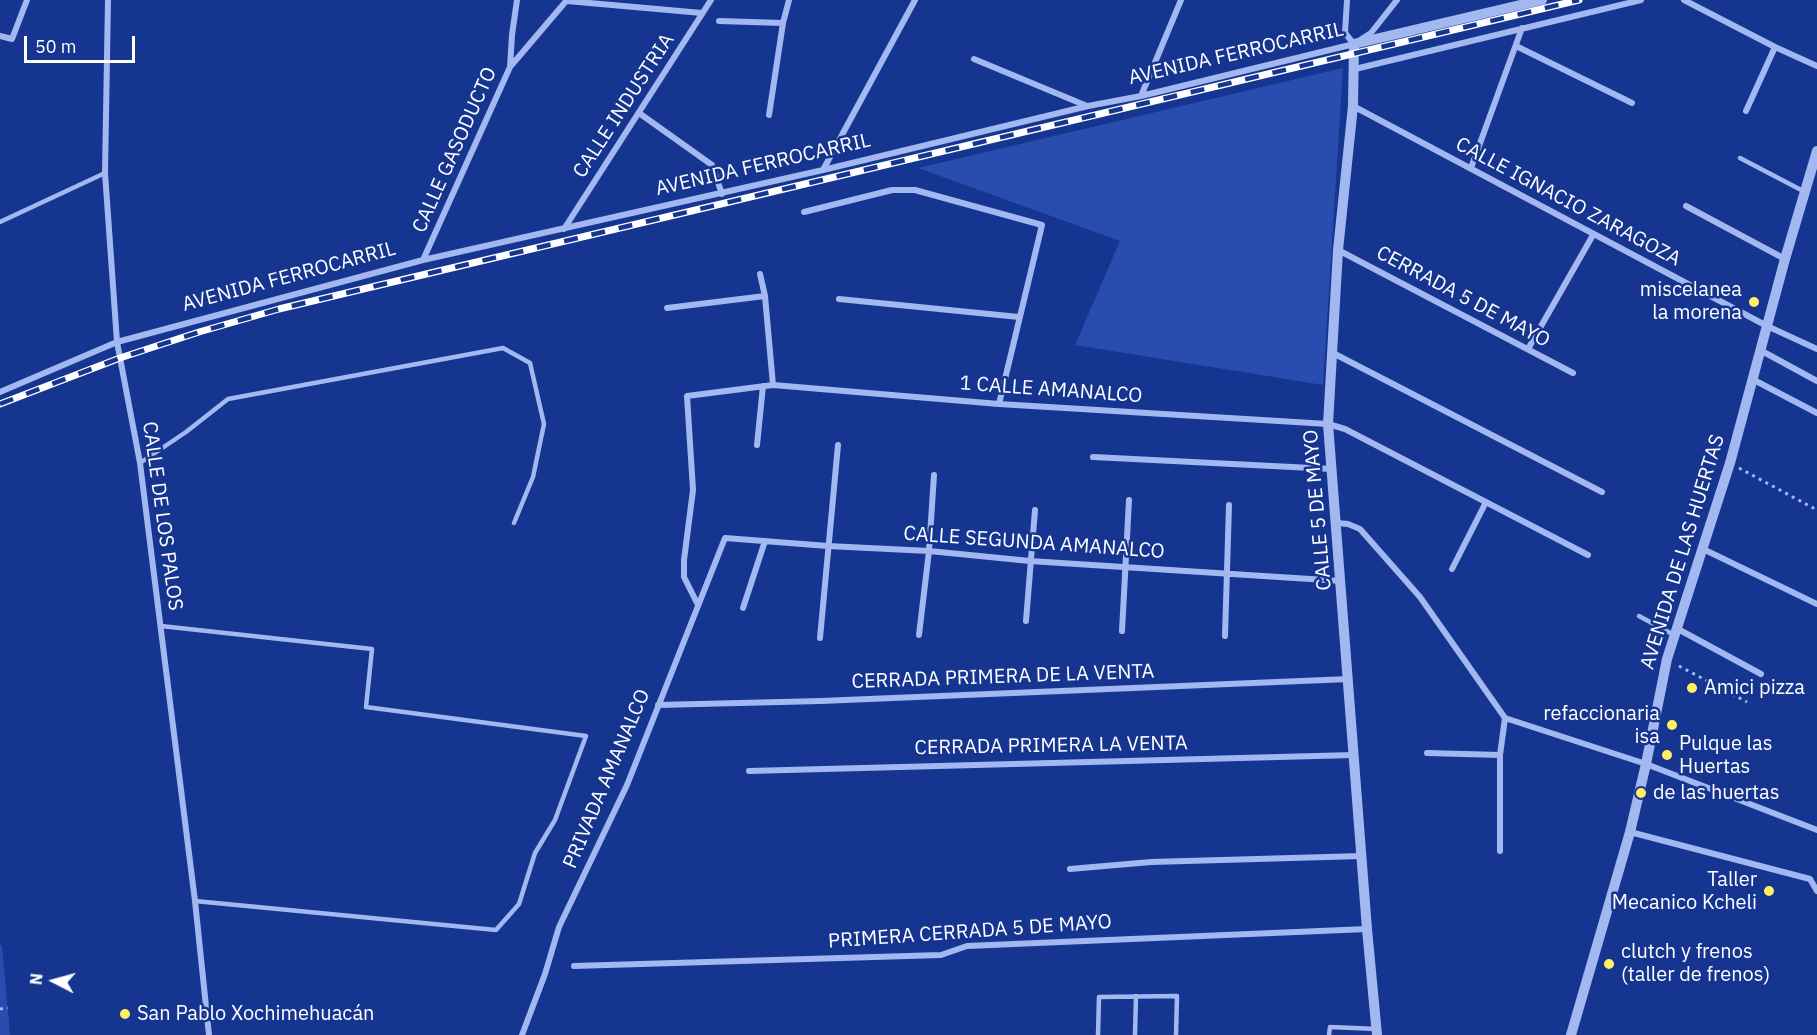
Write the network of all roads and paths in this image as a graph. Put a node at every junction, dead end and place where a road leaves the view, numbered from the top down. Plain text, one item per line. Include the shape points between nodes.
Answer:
1 (27, 0) edge
2 (108, 0) edge
3 (517, 0) edge
4 (567, 0) edge
5 (711, 0) edge
6 (789, 0) edge
7 (915, 0) edge
8 (1181, 0) edge
9 (1347, 0) edge
10 (1397, 0) edge
11 (1542, 0) edge
12 (1641, 0) edge
13 (1684, 0) edge
14 (702, 13) junction
15 (719, 21) dead end
16 (783, 23) junction
17 (1522, 28) junction
18 (0, 36) edge
19 (1354, 44) junction
20 (1516, 46) junction
21 (1775, 47) junction
22 (974, 58) dead end
23 (1817, 66) edge
24 (510, 68) junction
25 (1355, 69) junction
26 (1141, 96) junction
27 (1632, 103) dead end
28 (1088, 106) junction
29 (1353, 106) junction
30 (1746, 111) dead end
31 (639, 113) junction
32 (769, 115) dead end
33 (1817, 151) edge
34 (1740, 158) dead end
35 (1471, 168) junction
36 (824, 170) junction
37 (105, 173) junction
38 (1805, 192) junction
39 (722, 194) junction
40 (1686, 206) dead end
41 (804, 212) dead end
42 (0, 222) edge
43 (564, 229) junction
44 (1593, 235) junction
45 (1338, 250) junction
46 (1785, 259) junction
47 (423, 260) junction
48 (760, 274) dead end
49 (765, 296) junction
50 (839, 299) dead end
51 (667, 308) dead end
52 (1019, 317) junction
53 (1767, 326) junction
54 (117, 342) junction
55 (1528, 349) junction
56 (1817, 349) edge
57 (1761, 350) junction
58 (1331, 352) junction
59 (1573, 374) dead end
60 (1752, 380) junction
61 (1817, 381) edge
62 (772, 385) junction
63 (763, 386) junction
64 (0, 392) edge
65 (999, 404) junction
66 (1817, 413) edge
67 (1328, 424) junction
68 (757, 445) dead end
69 (838, 445) dead end
70 (1093, 457) dead end
71 (140, 463) junction
72 (1730, 463) junction
73 (1333, 470) junction
74 (934, 475) dead end
75 (1602, 492) dead end
76 (1129, 500) dead end
77 (1486, 502) junction
78 (1229, 506) dead end
79 (1035, 510) dead end
80 (1817, 510) edge
81 (514, 523) dead end
82 (1336, 523) junction
83 (725, 538) joint
84 (765, 541) junction
85 (828, 546) junction
86 (1703, 549) junction
87 (929, 551) junction
88 (1588, 555) dead end
89 (1030, 561) junction
90 (1125, 567) junction
91 (1452, 569) dead end
92 (1226, 573) junction
93 (1341, 581) junction
94 (1817, 604) edge
95 (698, 605) junction
96 (743, 608) dead end
97 (1639, 616) dead end
98 (1026, 621) dead end
99 (161, 626) junction
100 (1122, 630) dead end
101 (1675, 631) junction
102 (919, 635) dead end
103 (1225, 636) dead end
104 (820, 638) dead end
105 (1667, 659) junction
106 (1761, 675) dead end
107 (1349, 679) junction
108 (1747, 702) dead end
109 (658, 705) junction
110 (1505, 718) junction
111 (1427, 753) dead end
112 (1354, 755) junction
113 (1500, 755) junction
114 (1646, 764) junction
115 (749, 771) dead end
116 (1817, 830) edge
117 (1630, 832) junction
118 (1500, 852) dead end
119 (1362, 856) junction
120 (1070, 869) dead end
121 (1817, 891) edge
122 (195, 901) junction
123 (1367, 929) junction
124 (574, 966) dead end
125 (1136, 996) junction
126 (8, 1008) dead end
127 (0, 1009) edge
128 (1377, 1032) edge
129 (209, 1035) edge
130 (522, 1035) edge
131 (1098, 1035) edge
132 (1135, 1035) edge
133 (1176, 1035) edge
134 (1329, 1035) edge
135 (1571, 1035) edge

1 - 18 street via 12,39
2 - 37 street, CALLE DE LOS PALOS
3 - 24 street
4 - 14 street
4 - 24 street, CALLE GASODUCTO
5 - 14 street, CALLE INDUSTRIA
6 - 16 street
7 - 36 street
8 - 26 street
9 - 19 street via 1345,33
10 - 19 street via 1371,33
11 - 19 street, AVENIDA FERROCARRIL
12 - 17 street
13 - 21 street
14 - 31 street, CALLE INDUSTRIA
15 - 16 street
16 - 32 street
17 - 20 street
17 - 25 street
19 - 25 street, CALLE 5 DE MAYO
19 - 26 street, AVENIDA FERROCARRIL
20 - 27 street
20 - 35 street
21 - 23 street
21 - 30 street
22 - 28 street
24 - 47 street, CALLE GASODUCTO
25 - 29 street, CALLE 5 DE MAYO
26 - 28 street, AVENIDA FERROCARRIL
28 - 36 street, AVENIDA FERROCARRIL
29 - 35 street, CALLE IGNACIO ZARAGOZA
29 - 45 street, CALLE 5 DE MAYO
31 - 39 street via 712,165
31 - 43 street, CALLE INDUSTRIA
33 - 38 street, AVENIDA DE LAS HUERTAS
34 - 38 lane
35 - 44 street, CALLE IGNACIO ZARAGOZA
36 - 39 street, AVENIDA FERROCARRIL
37 - 42 lane
37 - 54 street, CALLE DE LOS PALOS
38 - 46 street, AVENIDA DE LAS HUERTAS
39 - 43 street, AVENIDA FERROCARRIL
40 - 46 street
41 - 52 street via 892,190 915,190 1042,225
43 - 47 street, AVENIDA FERROCARRIL
44 - 53 street, CALLE IGNACIO ZARAGOZA
44 - 55 street
45 - 55 street, CERRADA 5 DE MAYO
45 - 58 street, CALLE 5 DE MAYO
46 - 53 street, AVENIDA DE LAS HUERTAS
47 - 54 street, AVENIDA FERROCARRIL
48 - 49 street
49 - 51 street
49 - 62 street
50 - 52 street
52 - 65 street
53 - 56 street, CALLE IGNACIO ZARAGOZA
53 - 57 street, AVENIDA DE LAS HUERTAS
54 - 64 street, AVENIDA FERROCARRIL
54 - 71 street, CALLE DE LOS PALOS
55 - 59 street, CERRADA 5 DE MAYO
57 - 60 street, AVENIDA DE LAS HUERTAS
57 - 61 street
58 - 67 street, CALLE 5 DE MAYO
58 - 75 street
60 - 66 street
60 - 72 street, AVENIDA DE LAS HUERTAS
62 - 63 street, 1 CALLE AMANALCO
62 - 65 street, 1 CALLE AMANALCO
63 - 68 street
63 - 95 street, 1 CALLE AMANALCO via 687,396 693,490 684,577
65 - 67 street, 1 CALLE AMANALCO
67 - 73 street, CALLE 5 DE MAYO
67 - 77 street, 1 CALLE AMANALCO via 1345,429
69 - 85 street
70 - 73 street
71 - 81 lane via 228,399 503,348 530,363 544,424 533,477
71 - 99 street, CALLE DE LOS PALOS
72 - 80 path
72 - 86 street, AVENIDA DE LAS HUERTAS
73 - 82 street, CALLE 5 DE MAYO
74 - 87 street
76 - 90 street
77 - 88 street, 1 CALLE AMANALCO
77 - 91 street
78 - 92 street
79 - 89 street
82 - 93 street, CALLE 5 DE MAYO
82 - 110 street via 1360,529 1420,597
83 - 84 street, CALLE SEGUNDA AMANALCO
83 - 95 street, PRIVADA AMANALCO
84 - 85 street, CALLE SEGUNDA AMANALCO
84 - 96 street
85 - 87 street, CALLE SEGUNDA AMANALCO
85 - 104 street
86 - 94 street
86 - 101 street, AVENIDA DE LAS HUERTAS
87 - 89 street, CALLE SEGUNDA AMANALCO
87 - 102 street
89 - 90 street, CALLE SEGUNDA AMANALCO
89 - 98 street
90 - 92 street, CALLE SEGUNDA AMANALCO
90 - 100 street
92 - 93 street, CALLE SEGUNDA AMANALCO
92 - 103 street
93 - 107 street, CALLE 5 DE MAYO
95 - 109 street, PRIVADA AMANALCO
97 - 101 lane
99 - 122 street, CALLE DE LOS PALOS
99 - 122 lane via 372,649 366,707 586,736 555,820 535,853 519,904 496,930
101 - 105 street, AVENIDA DE LAS HUERTAS
101 - 106 street
105 - 108 path
105 - 114 street, AVENIDA DE LAS HUERTAS
107 - 109 street, CERRADA PRIMERA DE LA VENTA
107 - 112 street, CALLE 5 DE MAYO
109 - 130 street, PRIVADA AMANALCO via 627,785 559,927
110 - 113 street
110 - 114 street
111 - 113 street
112 - 115 street, CERRADA PRIMERA LA VENTA
112 - 119 street, CALLE 5 DE MAYO
113 - 118 street
114 - 116 street
114 - 117 street, AVENIDA DE LAS HUERTAS
117 - 121 street via 1810,879
117 - 135 street, AVENIDA DE LAS HUERTAS
119 - 120 street via 1144,862
119 - 123 street, CALLE 5 DE MAYO
122 - 129 street, CALLE DE LOS PALOS
123 - 124 street, PRIMERA CERRADA 5 DE MAYO via 968,946 941,955
123 - 128 street, CALLE 5 DE MAYO
125 - 131 lane via 1100,997
125 - 132 lane
125 - 133 lane via 1177,996
126 - 127 path
128 - 134 lane via 1330,1027

